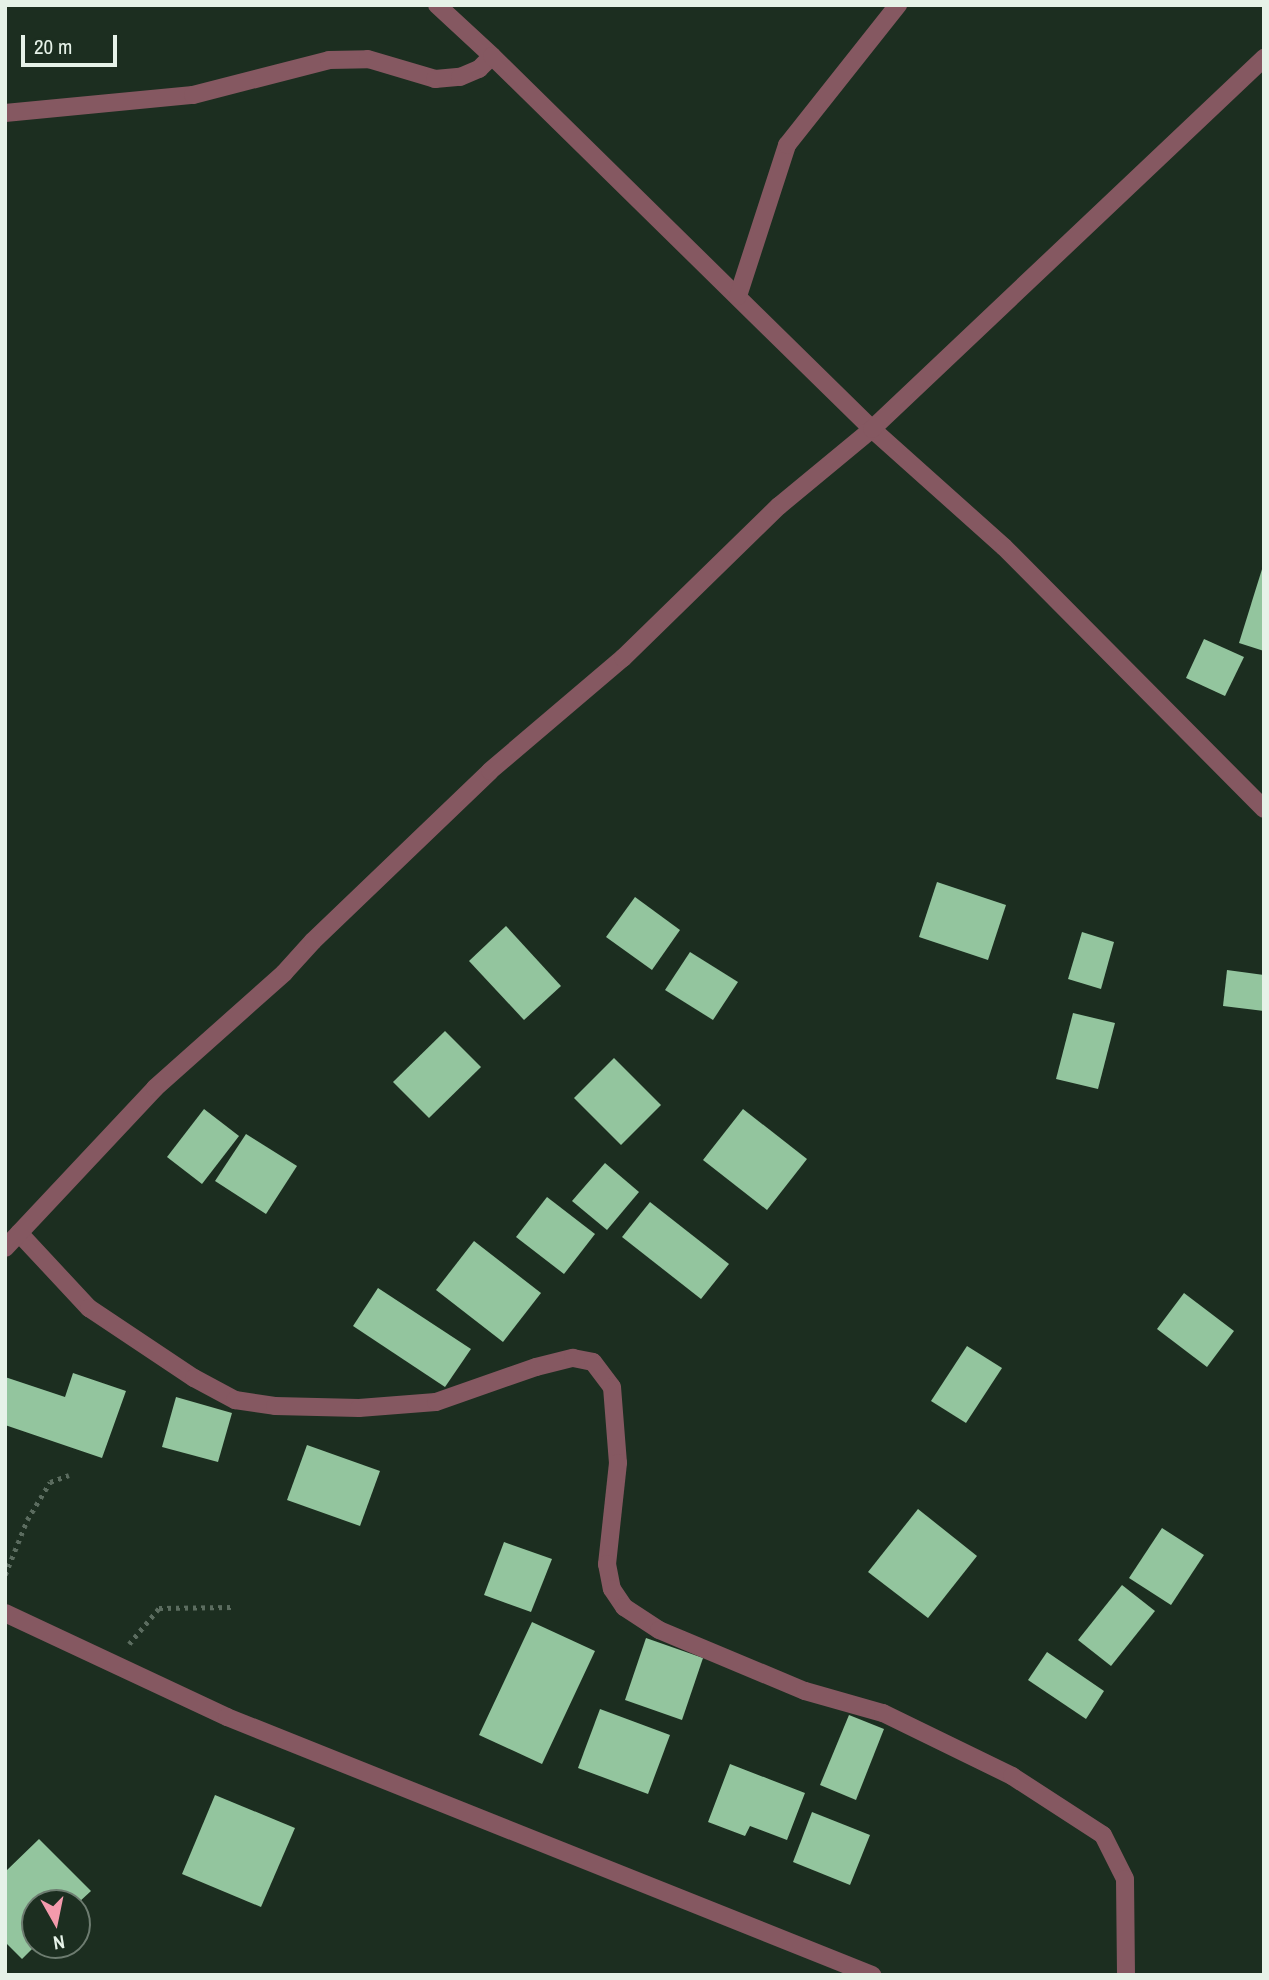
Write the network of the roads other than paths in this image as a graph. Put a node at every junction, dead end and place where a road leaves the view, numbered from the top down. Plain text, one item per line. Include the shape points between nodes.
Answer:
1 (438, 5) edge
2 (898, 5) edge
3 (492, 56) junction
4 (1264, 58) edge
5 (5, 113) edge
6 (738, 296) junction
7 (872, 429) junction
8 (1264, 809) edge
9 (19, 1233) junction
10 (5, 1248) edge
11 (5, 1613) edge
12 (872, 1975) edge
13 (1126, 1975) edge

1 - 3 street
2 - 6 street via 787,145
3 - 5 street via 479,69 435,79 368,60 329,60 193,95
3 - 6 street
4 - 7 street
6 - 7 street
7 - 8 street via 1004,547
7 - 9 street via 779,506 623,658 490,771 284,973 155,1088
9 - 10 street
9 - 13 street via 89,1308 235,1400 359,1408 436,1402 536,1367 573,1358 593,1362 612,1387 618,1463 607,1564 612,1589 624,1607 659,1630 805,1691 883,1713 1012,1776 1103,1835 1125,1879
11 - 12 street via 228,1717

